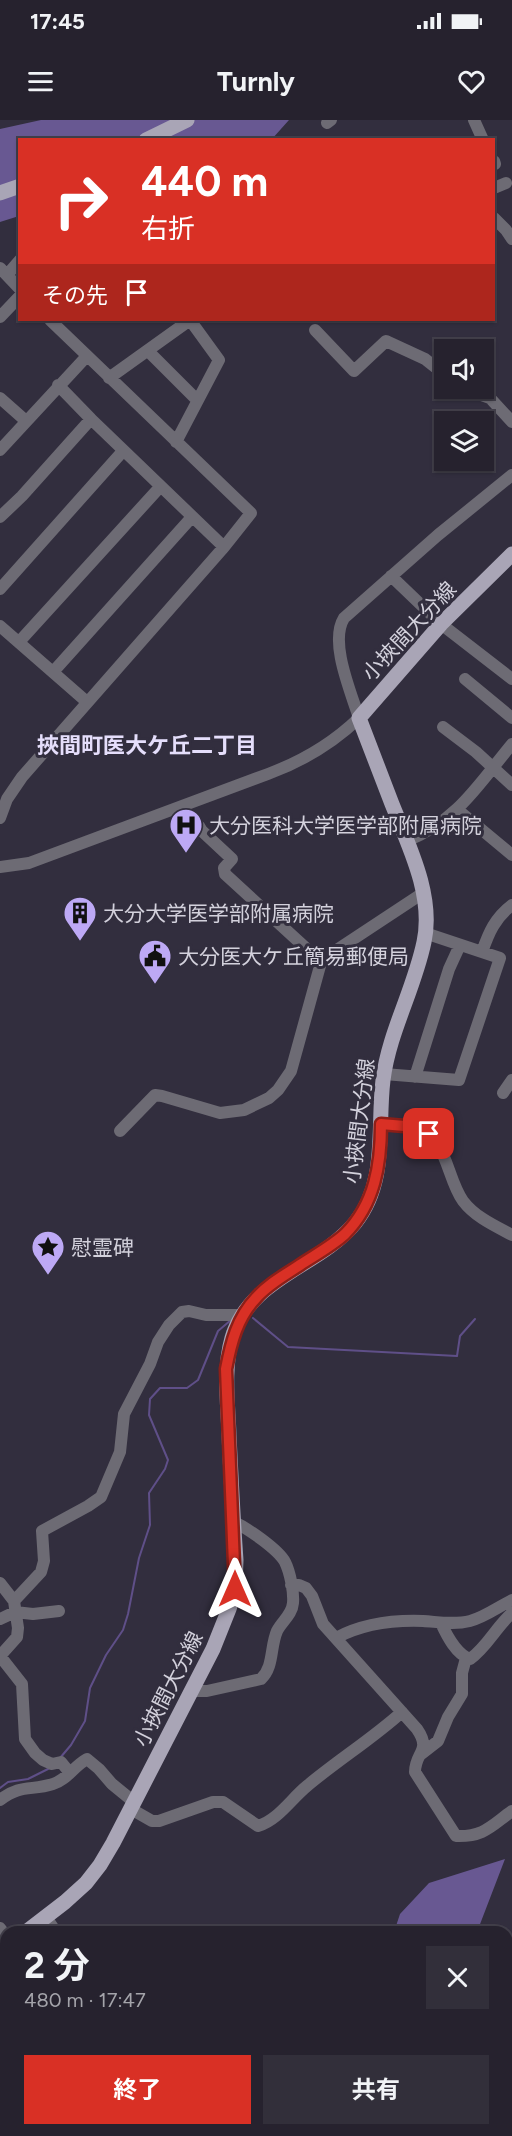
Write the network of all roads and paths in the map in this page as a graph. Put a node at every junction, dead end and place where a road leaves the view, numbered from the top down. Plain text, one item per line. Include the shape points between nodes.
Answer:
1 (187, 120) edge
2 (474, 120) edge
3 (150, 138) edge
4 (482, 138) edge
5 (506, 183) dead end
6 (18, 187) edge
7 (495, 188) edge
8 (0, 193) edge
9 (495, 219) edge
10 (510, 232) edge
11 (18, 261) edge
12 (3, 271) edge
13 (18, 286) edge
14 (18, 298) edge
15 (0, 317) edge
16 (51, 321) edge
17 (189, 321) edge
18 (191, 321) edge
19 (315, 330) dead end
20 (148, 351) junction
21 (87, 356) junction
22 (434, 366) edge
23 (109, 378) junction
24 (58, 385) junction
25 (0, 398) edge
26 (490, 399) edge
27 (197, 400) junction
28 (90, 419) junction
29 (26, 421) junction
30 (512, 422) edge
31 (176, 442) junction
32 (0, 450) edge
33 (123, 451) junction
34 (512, 475) edge
35 (160, 488) junction
36 (0, 517) edge
37 (192, 517) junction
38 (224, 547) junction
39 (512, 554) edge
40 (391, 576) junction
41 (0, 589) edge
42 (441, 624) junction
43 (0, 626) edge
44 (19, 642) junction
45 (53, 672) junction
46 (512, 679) edge
47 (465, 680) dead end
48 (87, 702) junction
49 (358, 718) junction
50 (512, 718) edge
51 (443, 727) dead end
52 (512, 744) edge
53 (492, 768) junction
54 (512, 785) edge
55 (458, 810) junction
56 (0, 818) edge
57 (200, 826) dead end
58 (406, 841) junction
59 (512, 855) edge
60 (0, 867) edge
61 (423, 893) junction
62 (512, 905) edge
63 (425, 933) junction
64 (460, 945) junction
65 (483, 952) junction
66 (320, 961) junction
67 (384, 1074) junction
68 (415, 1077) junction
69 (512, 1080) edge
70 (503, 1093) dead end
71 (381, 1124) junction
72 (120, 1131) dead end
73 (511, 1234) edge
74 (244, 1315) junction
75 (234, 1522) junction
76 (0, 1583) edge
77 (291, 1585) junction
78 (512, 1600) edge
79 (14, 1606) junction
80 (59, 1611) dead end
81 (512, 1613) edge
82 (0, 1618) edge
83 (441, 1623) junction
84 (336, 1638) junction
85 (0, 1656) edge
86 (466, 1658) junction
87 (192, 1691) junction
88 (402, 1712) junction
89 (420, 1755) junction
90 (70, 1773) junction
91 (0, 1800) edge
92 (133, 1805) junction
93 (512, 1811) edge
94 (46, 1917) junction
95 (34, 1926) edge
96 (52, 1926) edge

1 - 3 main road
2 - 4 street
5 - 7 street
6 - 8 main road
9 - 10 street
11 - 12 street
12 - 13 street
14 - 15 street
16 - 21 street
17 - 20 street
18 - 27 street via 219,360
19 - 22 street via 354,371 386,341
20 - 23 street
20 - 27 street
21 - 23 street
21 - 24 street
23 - 31 street
24 - 28 street
24 - 29 street
25 - 29 street
26 - 30 street
27 - 31 street
28 - 33 street
28 - 36 street
29 - 32 street
31 - 38 street via 251,513
33 - 35 street
33 - 41 street
34 - 40 street
35 - 37 street
35 - 44 street
37 - 38 street
37 - 45 street
38 - 48 street
39 - 42 main road, 小挾間大分線
40 - 42 street
40 - 49 street via 340,624 341,659
42 - 46 street
42 - 49 main road, 小挾間大分線
43 - 44 street
44 - 45 street
45 - 48 street
47 - 50 street
48 - 56 street via 15,786
49 - 58 main road, 小挾間大分線
49 - 60 street via 322,749 284,768 29,863
51 - 53 street
52 - 53 street
53 - 54 street
53 - 55 street
55 - 58 street
55 - 59 street
57 - 66 street via 232,859 224,868 225,874
58 - 61 main road, 小挾間大分線
61 - 63 main road, 小挾間大分線
61 - 66 street
62 - 65 street via 495,919
63 - 64 street
63 - 67 main road, 小挾間大分線
64 - 65 street
64 - 68 street
65 - 68 street via 500,958 459,1080
66 - 72 street via 291,1071 269,1098 244,1110 220,1113 155,1095
67 - 68 street
67 - 71 main road, 小挾間大分線
69 - 70 street
71 - 73 street via 416,1127 429,1134 441,1148 463,1201 476,1215
71 - 74 main road, 小挾間大分線 via 377,1174 363,1212 344,1235 270,1285
74 - 75 main road, 小挾間大分線 via 233,1336 226,1369
74 - 79 street via 189,1311 182,1312 169,1325 124,1414 120,1452 101,1497 42,1531 41,1572
75 - 77 street via 284,1560
75 - 87 main road, 小挾間大分線 via 235,1589
76 - 79 street
77 - 84 street via 306,1588 323,1624
77 - 87 street via 290,1614 278,1631 267,1674 255,1682
78 - 83 street via 470,1621
79 - 80 street via 33,1614
79 - 82 street
79 - 85 street via 17,1637
81 - 86 street via 483,1649
83 - 84 street via 393,1621
83 - 86 street
84 - 88 street
85 - 90 street via 22,1684 25,1739 35,1754 52,1764 61,1762
86 - 89 street via 462,1694 438,1741
87 - 92 main road, 小挾間大分線
88 - 89 street via 423,1738
88 - 92 street via 306,1786 269,1823 258,1826 223,1802 159,1821 152,1821
89 - 93 street via 415,1772 456,1836 482,1833
90 - 91 street via 53,1784 18,1789
90 - 92 street via 83,1761 91,1761
92 - 94 main road, 小挾間大分線 via 100,1865
94 - 95 main road, 小挾間大分線
94 - 96 street

